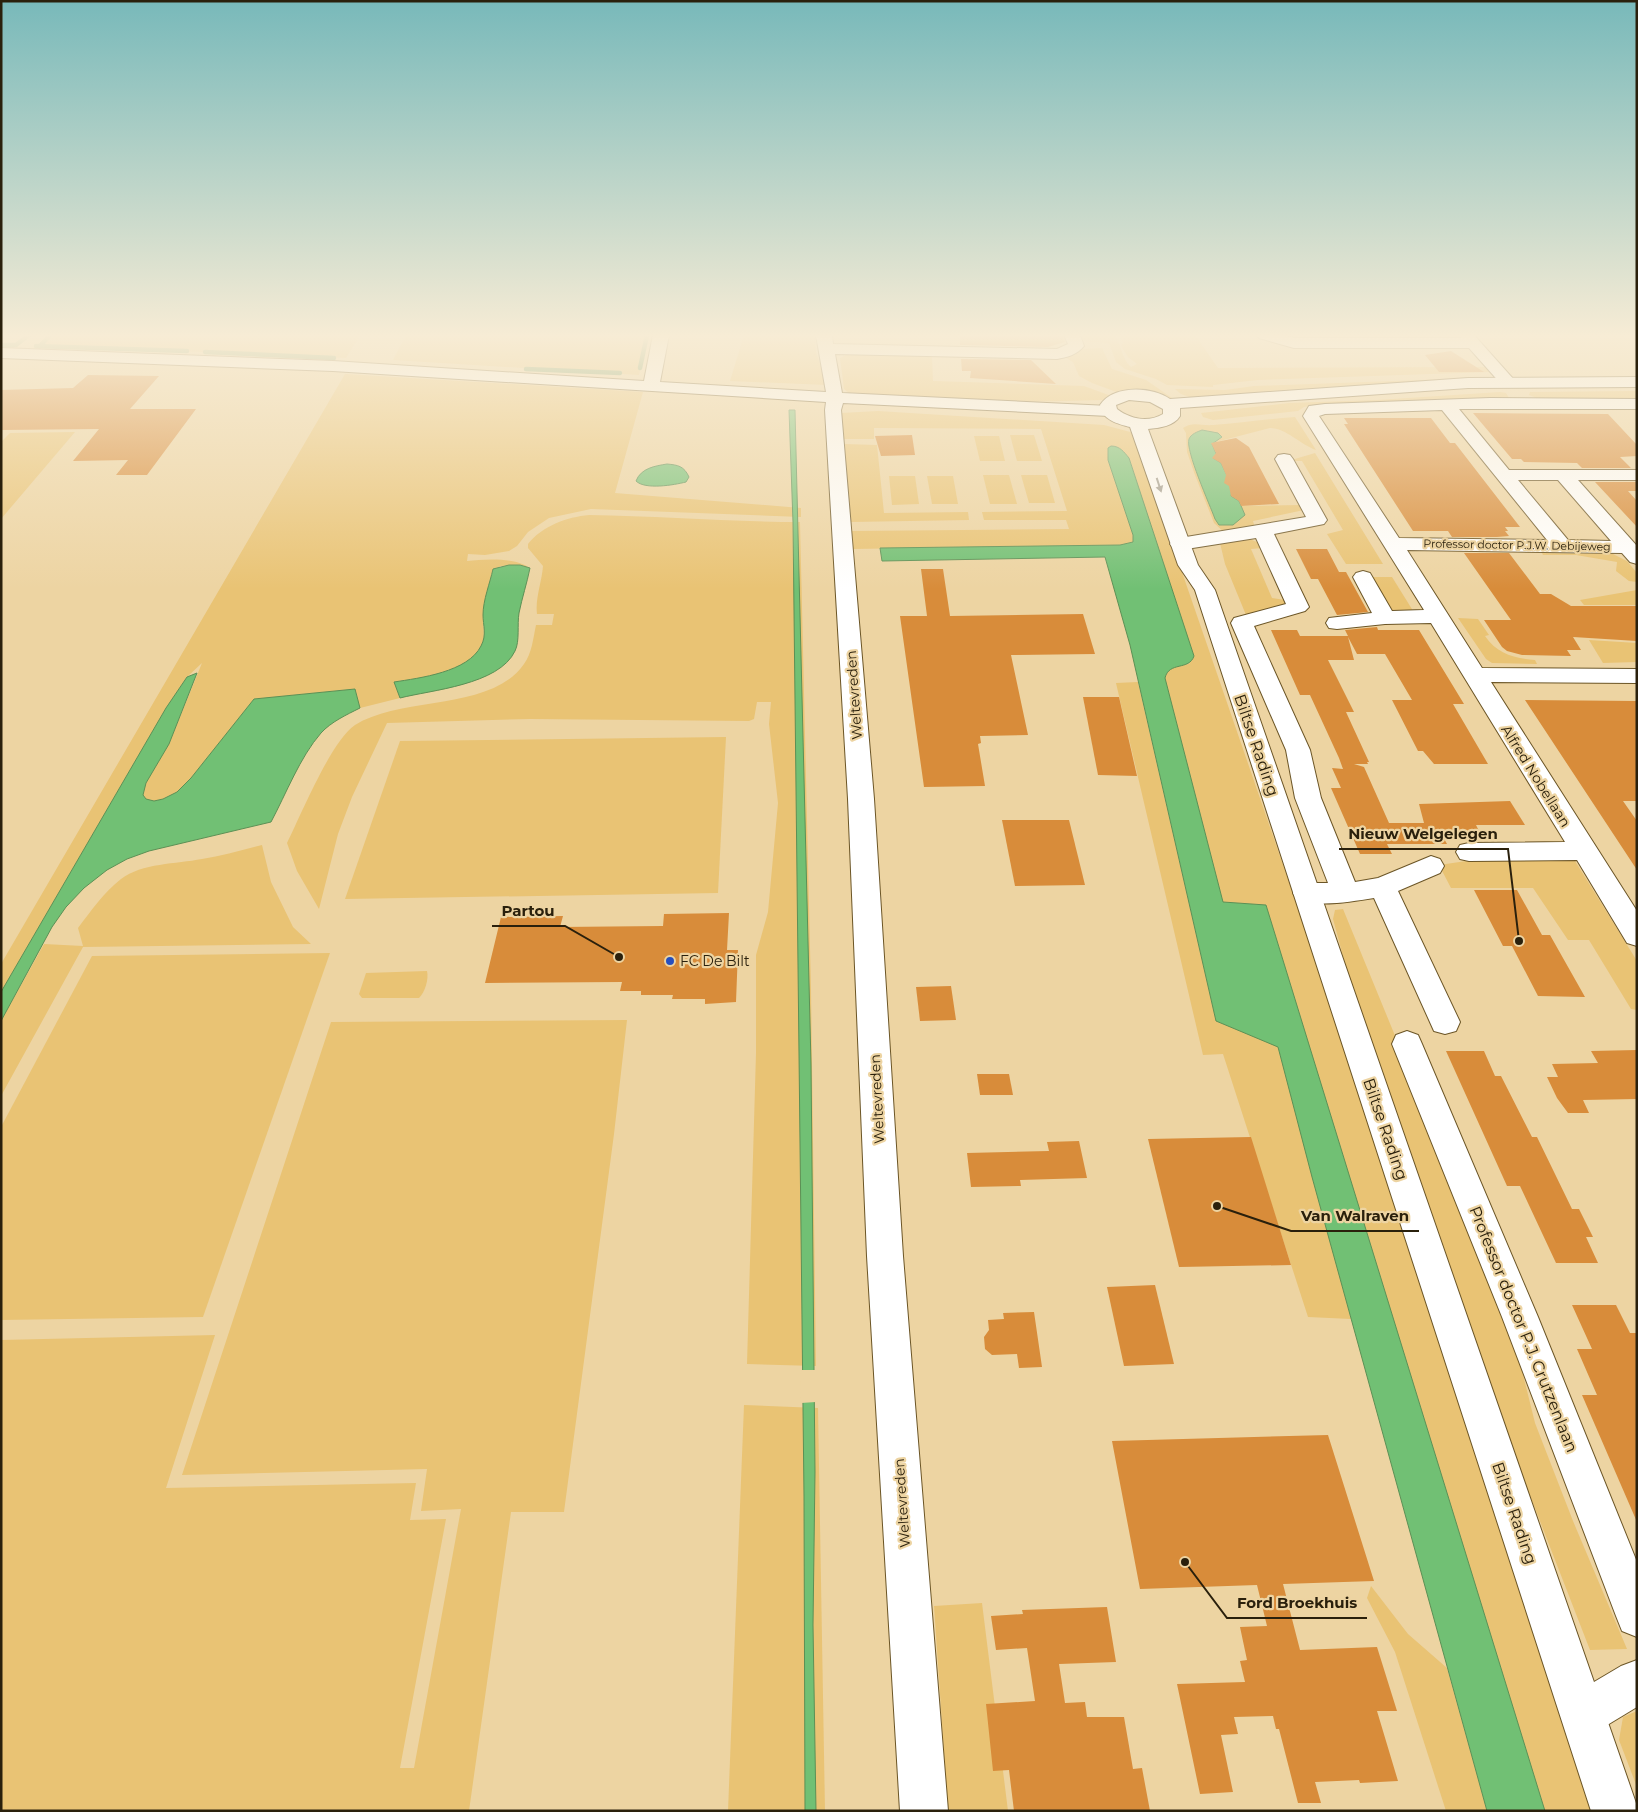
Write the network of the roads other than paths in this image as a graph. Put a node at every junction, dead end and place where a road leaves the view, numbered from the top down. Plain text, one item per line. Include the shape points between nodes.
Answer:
1 (833, 420) edge
2 (1125, 420) edge
3 (1164, 420) edge
4 (1312, 420) edge
5 (1459, 420) edge
6 (1137, 423) junction
7 (1157, 423) junction
8 (1284, 459) dead end
9 (1505, 475) junction
10 (1637, 475) edge
11 (1564, 476) junction
12 (1263, 531) junction
13 (1188, 543) junction
14 (1393, 544) junction
15 (1560, 545) junction
16 (1632, 552) edge
17 (1363, 577) dead end
18 (1437, 616) junction
19 (1385, 618) junction
20 (1337, 623) dead end
21 (1474, 675) junction
22 (1637, 676) edge
23 (1584, 851) junction
24 (1469, 852) dead end
25 (1431, 866) dead end
26 (1382, 887) junction
27 (1346, 893) junction
28 (1307, 894) junction
29 (1637, 935) edge
30 (1445, 1022) dead end
31 (1407, 1044) dead end
32 (1637, 1616) edge
33 (1637, 1682) edge
34 (1583, 1714) junction
35 (924, 1811) edge
36 (1615, 1811) edge

1 - 35 street, Weltevreden via 861,808 885,1256
2 - 6 street
3 - 7 street
4 - 14 street, Alfred Nobellaan
5 - 9 street
6 - 7 street
6 -> 13 street, Biltse Rading
7 - 13 street, Biltse Rading via 1156,434 1164,459 1189,518
8 - 12 street via 1317,520
9 - 11 street
9 - 15 street
10 - 11 street
11 - 16 street
12 - 13 street
12 - 27 street via 1298,608 1242,623 1298,750 1308,798
13 - 28 street, Biltse Rading via 1188,564 1205,590
14 - 15 street, Professor doctor P.J.W. Debijeweg
14 - 18 street, Alfred Nobellaan
15 - 16 street, Professor doctor P.J.W. Debijeweg
17 - 19 street
18 - 19 street
18 - 21 street, Alfred Nobellaan
19 - 20 street
21 - 22 street
21 - 23 street, Alfred Nobellaan
23 - 24 street
23 - 29 street, Alfred Nobellaan
25 - 26 street
26 - 27 street
26 - 30 street
27 - 28 street
28 - 34 street, Biltse Rading
31 - 32 street, Professor doctor P.J. Crutzenlaan via 1520,1317
33 - 34 street
34 - 36 street, Biltse Rading

